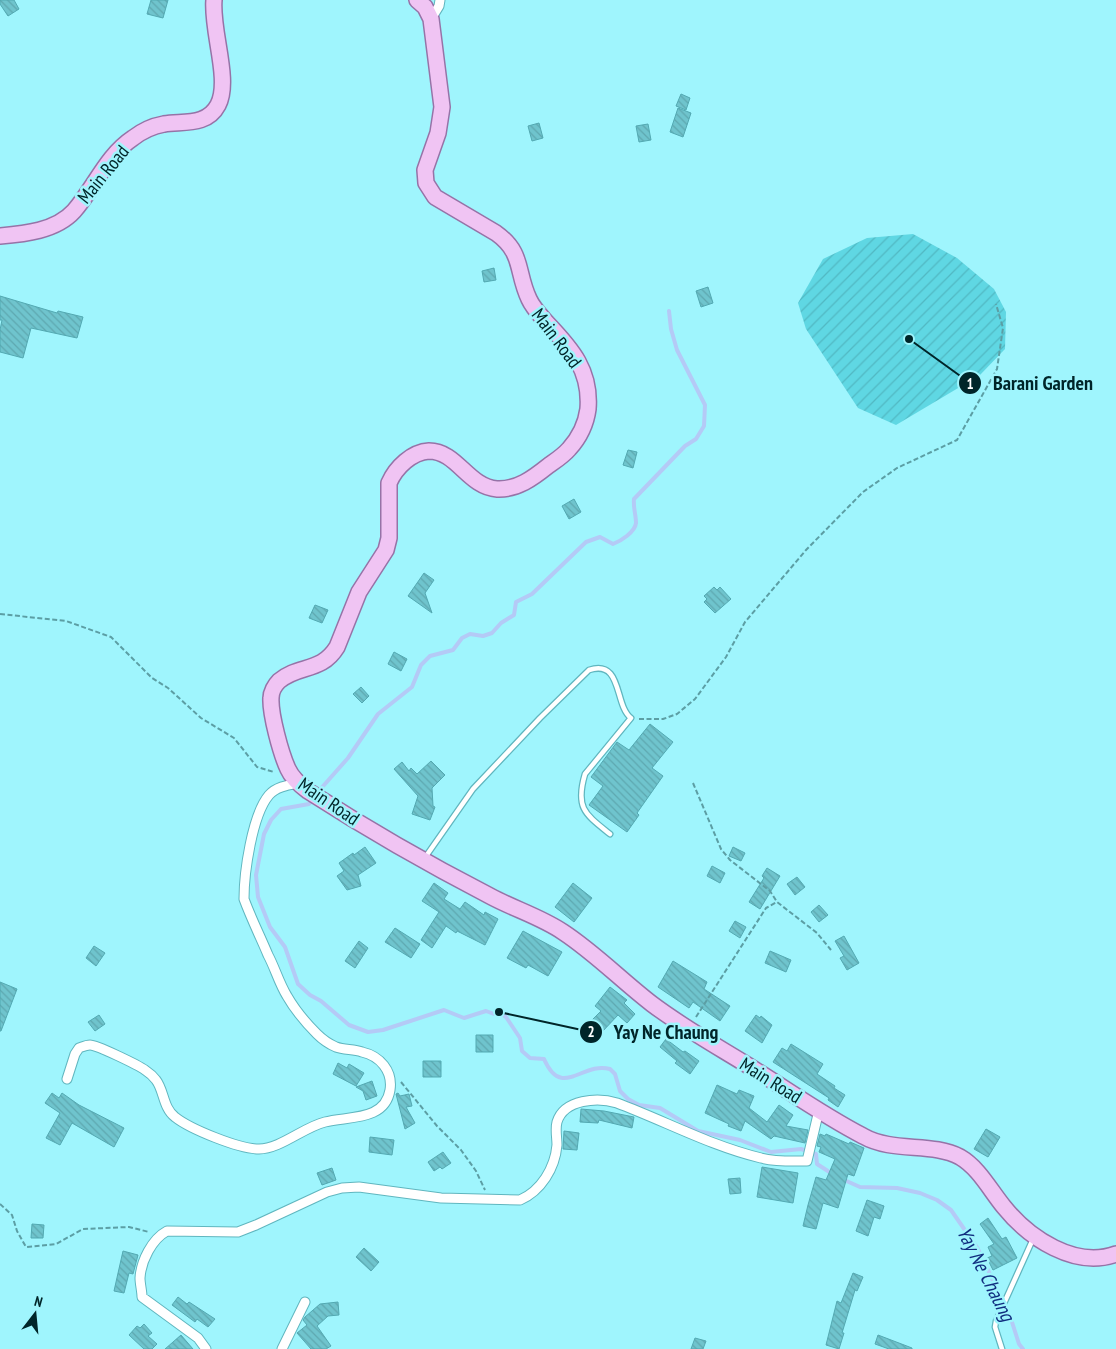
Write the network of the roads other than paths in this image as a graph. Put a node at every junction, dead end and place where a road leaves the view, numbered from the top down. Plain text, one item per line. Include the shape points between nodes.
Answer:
1 (214, 0) edge
2 (417, 0) edge
3 (440, 0) edge
4 (431, 19) junction
5 (0, 236) edge
6 (295, 780) junction
7 (610, 834) dead end
8 (424, 860) junction
9 (68, 1079) dead end
10 (819, 1110) junction
11 (1035, 1236) junction
12 (1116, 1254) edge
13 (304, 1302) dead end
14 (206, 1349) edge
15 (282, 1349) edge
16 (1002, 1349) edge

1 - 5 main road, Main Road via 223,88 214,111 202,120 166,124 144,131 122,147 66,218 49,227
2 - 4 main road, Main Road
3 - 4 street
4 - 6 main road, Main Road via 442,107 438,133 425,170 428,187 435,197 496,233 512,248 531,304 566,343 582,367 588,388 587,418 568,450 532,478 512,488 478,484 449,458 431,451 412,457 398,468 390,483 386,550 359,592 337,647 325,662 287,676 272,691 280,748
6 - 8 main road, Main Road
6 - 9 street via 270,794 256,820 244,882 244,899 286,995 303,1018 328,1043 373,1056 388,1070 390,1090 384,1106 363,1116 324,1122 260,1149 206,1133 173,1116 157,1081 144,1069 100,1048 90,1045 79,1048
7 - 8 lane via 588,817 582,807 582,785 585,774 631,718 624,710 611,674 597,667 589,670 540,718 473,789
8 - 10 main road, Main Road via 561,931 629,987 688,1029
10 - 11 main road, Main Road via 880,1144 951,1153 961,1158 1016,1220
10 - 14 street via 807,1161 762,1158 715,1144 617,1103 592,1100 566,1108 557,1123 557,1146 548,1174 530,1196 520,1200 441,1198 359,1187 342,1188 238,1232 167,1231 153,1243 142,1267 142,1297 198,1338
11 - 12 main road, Main Road via 1058,1249 1082,1256 1097,1258
11 - 16 lane via 997,1315 995,1327
13 - 15 street

